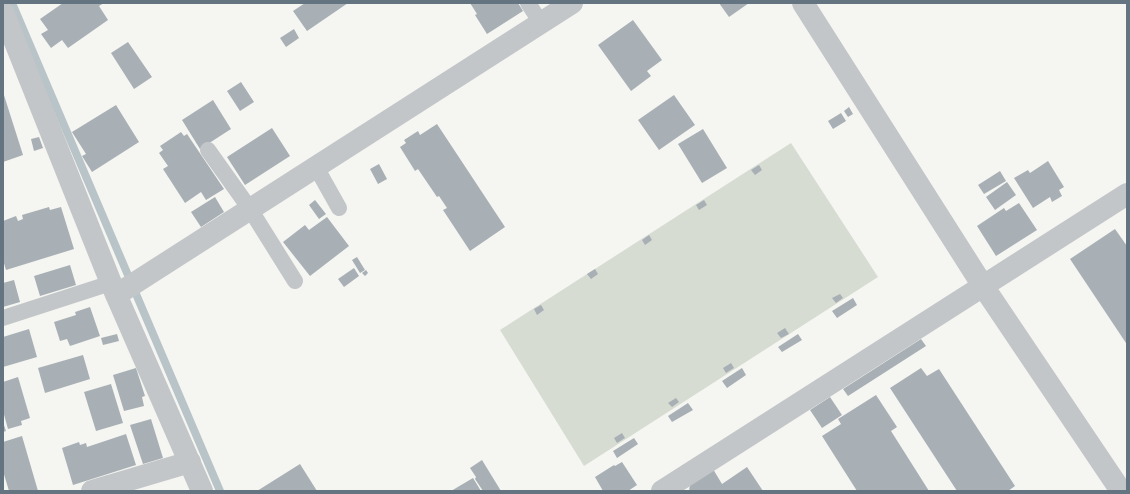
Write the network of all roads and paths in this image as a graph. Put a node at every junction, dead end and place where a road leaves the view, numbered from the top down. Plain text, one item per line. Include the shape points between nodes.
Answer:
1 (528, 3) edge
2 (572, 3) edge
3 (803, 3) edge
4 (3, 12) edge
5 (541, 23) junction
6 (8, 39) edge
7 (208, 150) dead end
8 (316, 167) junction
9 (1127, 194) edge
10 (339, 208) dead end
11 (250, 210) junction
12 (295, 281) dead end
13 (983, 286) junction
14 (114, 289) junction
15 (3, 318) edge
16 (190, 462) junction
17 (673, 488) edge
18 (92, 491) edge
19 (202, 491) edge
20 (1121, 491) edge

1 - 5 lane
2 - 5 street
3 - 13 street
4 - 6 street
5 - 8 street
6 - 14 street
7 - 11 lane
8 - 10 lane
8 - 11 street
9 - 13 street
11 - 12 lane
11 - 14 street
13 - 17 street
13 - 20 street
14 - 15 lane
14 - 16 street
16 - 18 street
16 - 19 street

